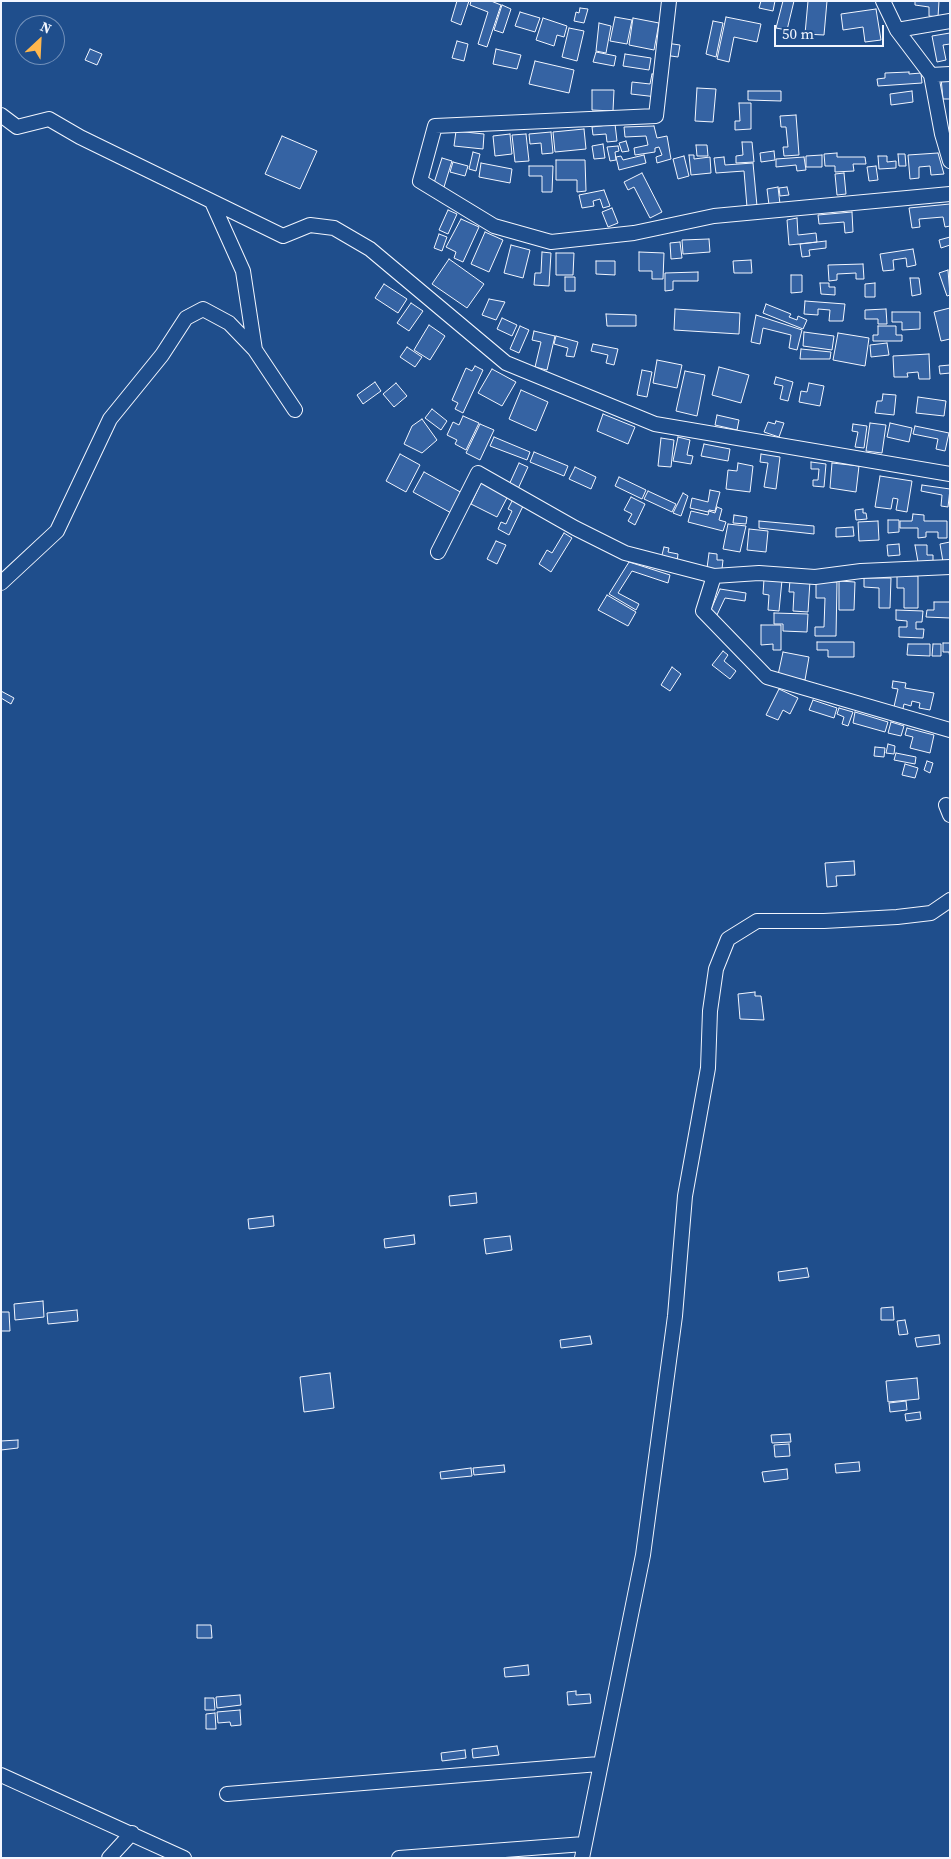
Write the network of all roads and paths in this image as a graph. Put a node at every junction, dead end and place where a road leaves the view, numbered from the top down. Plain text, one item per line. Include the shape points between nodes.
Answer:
1 (670, 1) edge
2 (883, 1) edge
3 (950, 21) edge
4 (897, 30) junction
5 (950, 74) edge
6 (931, 75) junction
7 (1, 116) edge
8 (950, 161) edge
9 (950, 194) edge
10 (212, 202) junction
11 (256, 350) junction
12 (295, 410) dead end
13 (950, 474) edge
14 (438, 552) dead end
15 (950, 567) edge
16 (714, 576) junction
17 (1, 583) edge
18 (950, 730) edge
19 (950, 900) edge
20 (599, 1764) junction
21 (1, 1775) edge
22 (227, 1794) dead end
23 (132, 1834) junction
24 (583, 1851) edge
25 (109, 1858) edge
26 (184, 1858) edge
27 (399, 1858) edge

1 - 9 street via 656,116 435,126 420,180 494,226 551,242 634,233 714,216
2 - 4 street
3 - 4 street
4 - 6 street
5 - 6 street
6 - 8 street
7 - 10 street via 17,127 49,119
10 - 11 street via 243,271
10 - 13 street via 284,236 310,225 334,228 370,249 506,363 655,424
11 - 12 street
11 - 17 street via 229,323 203,309 186,318 162,355 110,419 57,531
14 - 16 street via 478,473 625,553
15 - 16 street via 860,571 815,577 759,573
16 - 18 street via 703,611 767,677
19 - 20 street via 931,913 897,917 756,921 728,939 716,969 710,1011 708,1068 685,1196 675,1316 643,1555
20 - 22 street
20 - 24 street
21 - 23 street
23 - 25 street
23 - 26 street
24 - 27 street

